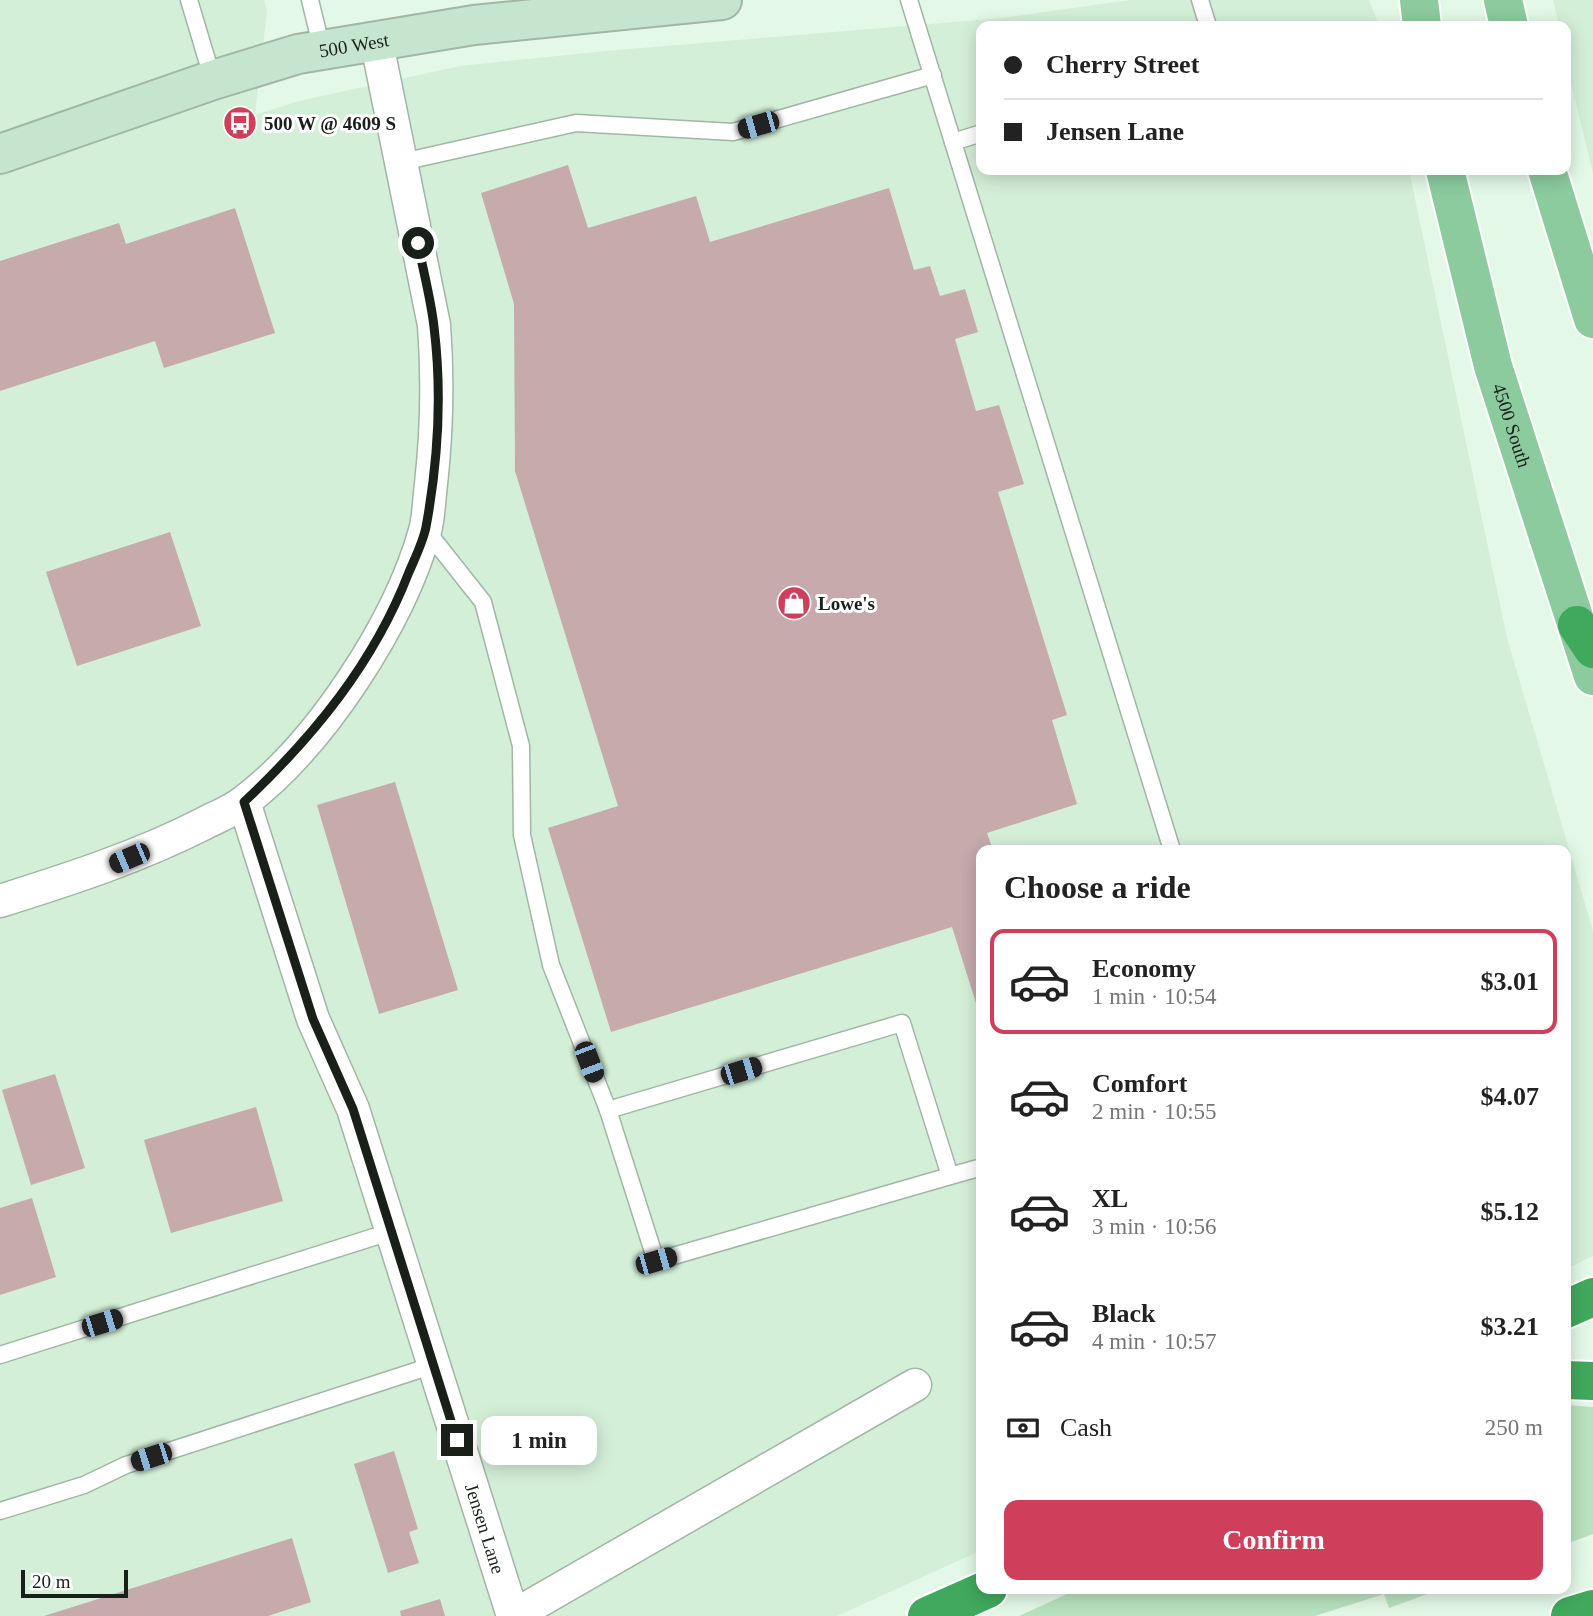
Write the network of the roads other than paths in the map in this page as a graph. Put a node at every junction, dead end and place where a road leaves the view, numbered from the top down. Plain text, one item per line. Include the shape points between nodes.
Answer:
1 (189, 0) edge
2 (310, 0) edge
3 (722, 0) edge
4 (909, 0) edge
5 (1200, 0) edge
6 (1419, 0) edge
7 (1503, 0) edge
8 (1206, 21) edge
9 (1421, 21) edge
10 (1508, 21) edge
11 (376, 39) junction
12 (322, 49) junction
13 (933, 75) junction
14 (214, 80) junction
15 (976, 135) edge
16 (953, 142) junction
17 (2, 148) edge
18 (402, 162) junction
19 (1447, 175) edge
20 (1549, 175) edge
21 (1593, 319) edge
22 (426, 530) junction
23 (1585, 637) edge
24 (1593, 676) edge
25 (244, 802) junction
26 (1170, 845) edge
27 (0, 901) edge
28 (608, 1110) junction
29 (976, 1169) edge
30 (950, 1176) junction
31 (393, 1231) junction
32 (1593, 1297) edge
33 (1571, 1307) edge
34 (0, 1355) edge
35 (434, 1365) junction
36 (1571, 1380) edge
37 (1593, 1381) edge
38 (915, 1385) dead end
39 (0, 1511) edge
40 (977, 1594) edge
41 (1593, 1609) edge
42 (513, 1616) edge
43 (927, 1616) edge
44 (1570, 1616) edge

1 - 14 lane
2 - 12 lane
3 - 11 main road, 500 West
4 - 13 lane
5 - 8 lane
6 - 9 main road
7 - 10 main road
11 - 12 main road, 500 West
11 - 18 street
12 - 14 main road, 500 West
13 - 16 lane
13 - 18 lane via 733,132 576,123
14 - 17 main road, 500 West
15 - 16 lane
16 - 26 lane
18 - 22 street via 434,325 438,371
19 - 23 main road, 4500 South via 1493,366
20 - 21 main road
22 - 25 street via 400,596 356,677 295,754
22 - 28 lane via 483,602 521,746 522,835 551,965
23 - 24 main road, 4500 South
25 - 27 street via 105,867
25 - 31 street, Jensen Lane via 313,1019 353,1109
28 - 30 lane via 656,1261
28 - 30 lane via 902,1023
29 - 30 lane
31 - 34 lane
31 - 35 street, Jensen Lane
32 - 33 highway
35 - 39 lane
35 - 42 street, Jensen Lane
36 - 37 highway
38 - 42 street, Jensen Lane
40 - 43 highway
41 - 44 highway

